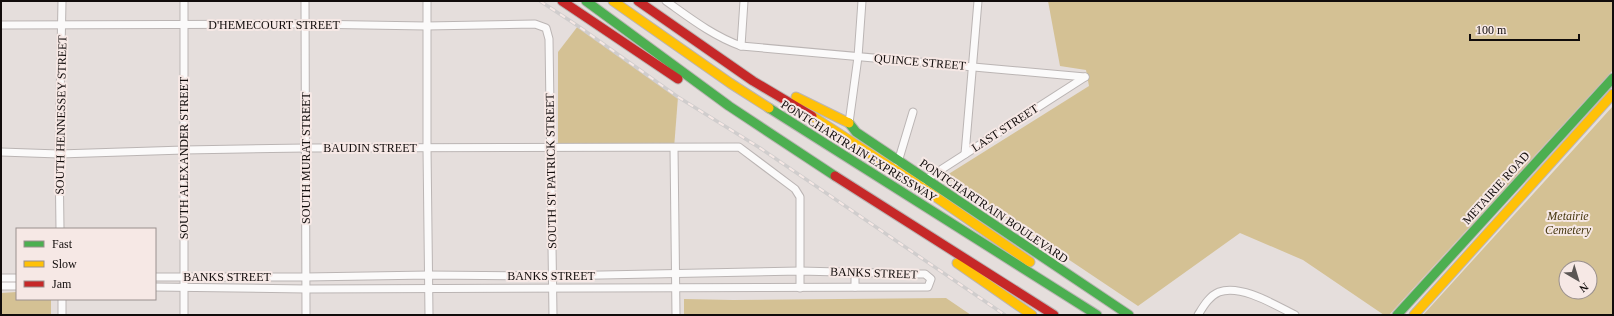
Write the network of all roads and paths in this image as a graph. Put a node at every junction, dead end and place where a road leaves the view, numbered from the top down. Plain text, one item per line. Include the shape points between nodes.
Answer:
1 (62, 1) edge
2 (184, 1) edge
3 (305, 1) edge
4 (427, 1) edge
5 (562, 1) edge
6 (586, 1) edge
7 (613, 1) edge
8 (638, 1) edge
9 (666, 1) edge
10 (744, 1) edge
11 (862, 1) edge
12 (978, 1) edge
13 (305, 24) junction
14 (1, 25) edge
15 (62, 25) junction
16 (184, 25) junction
17 (426, 26) junction
18 (546, 28) joint
19 (684, 34) junction
20 (741, 46) junction
21 (858, 57) junction
22 (972, 67) junction
23 (1085, 77) joint
24 (1613, 78) edge
25 (1613, 94) edge
26 (730, 106) junction
27 (913, 112) dead end
28 (849, 122) junction
29 (306, 148) junction
30 (427, 148) junction
31 (551, 148) junction
32 (674, 148) junction
33 (184, 150) junction
34 (1, 152) edge
35 (59, 154) junction
36 (965, 154) junction
37 (898, 162) junction
38 (925, 180) junction
39 (60, 228) edge
40 (950, 248) junction
41 (800, 271) junction
42 (855, 272) junction
43 (676, 274) junction
44 (430, 275) junction
45 (552, 276) junction
46 (156, 277) edge
47 (184, 277) junction
48 (1, 278) edge
49 (16, 278) edge
50 (306, 278) junction
51 (1, 286) edge
52 (16, 286) edge
53 (156, 287) edge
54 (184, 287) junction
55 (855, 287) junction
56 (552, 288) junction
57 (800, 288) junction
58 (306, 289) junction
59 (429, 289) junction
60 (676, 289) junction
61 (62, 300) edge
62 (1080, 304) junction
63 (62, 315) edge
64 (184, 315) edge
65 (306, 315) edge
66 (430, 315) edge
67 (553, 315) edge
68 (676, 315) edge
69 (1032, 315) edge
70 (1054, 315) edge
71 (1096, 315) edge
72 (1129, 315) edge
73 (1198, 315) edge
74 (1295, 315) edge
75 (1397, 315) edge
76 (1414, 315) edge

1 - 15 street, SOUTH HENNESSEY STREET
2 - 16 street, SOUTH ALEXANDER STREET
3 - 13 street, SOUTH MURAT STREET
4 - 17 street
5 - 26 main road via 720,107
6 - 26 main road
7 - 62 main road, PONTCHARTRAIN EXPRESSWAY via 737,87
8 - 19 main road
9 - 20 street, QUINCE STREET via 706,29
10 - 20 street
11 - 21 street
12 - 22 street
13 - 16 street, D'HEMECOURT STREET
13 - 17 street, D'HEMECOURT STREET
13 - 29 street, SOUTH MURAT STREET
14 - 15 street, D'HEMECOURT STREET
15 - 16 street, D'HEMECOURT STREET
15 - 35 street, SOUTH HENNESSEY STREET
16 - 33 street, SOUTH ALEXANDER STREET
17 - 18 street, D'HEMECOURT STREET via 535,24
17 - 30 street
18 - 31 street, SOUTH ST PATRICK STREET via 549,39
19 - 28 main road via 692,36 798,99
19 - 62 main road via 753,81 838,132 917,184 1074,293
20 - 21 street, QUINCE STREET
21 - 22 street, QUINCE STREET
21 - 28 street
22 - 23 street, QUINCE STREET
22 - 36 street
23 - 36 street, LAST STREET
24 - 75 main road, METAIRIE ROAD
25 - 76 main road, METAIRIE ROAD
26 - 40 main road via 808,159
27 - 37 street
28 - 37 main road, PONTCHARTRAIN BOULEVARD via 856,132
29 - 30 street, BAUDIN STREET
29 - 33 street, BAUDIN STREET
29 - 50 street, SOUTH MURAT STREET
30 - 31 street, BAUDIN STREET
30 - 44 street
31 - 32 street, BAUDIN STREET
31 - 45 street, SOUTH ST PATRICK STREET
32 - 41 street, BAUDIN STREET via 739,147 795,189 800,197
32 - 43 street
33 - 35 street, BAUDIN STREET
33 - 47 street, SOUTH ALEXANDER STREET
34 - 35 street, BAUDIN STREET
35 - 39 street, SOUTH HENNESSEY STREET
36 - 38 street, LAST STREET
37 - 38 main road, PONTCHARTRAIN BOULEVARD
38 - 72 main road, PONTCHARTRAIN BOULEVARD
40 - 69 main road via 958,264
40 - 70 main road
41 - 42 street, BANKS STREET
41 - 43 street, BANKS STREET
41 - 57 street
42 - 55 street
42 - 55 street, BANKS STREET via 925,274 931,279 928,287
43 - 45 street, BANKS STREET
43 - 60 street
44 - 45 street, BANKS STREET
44 - 50 street, BANKS STREET
44 - 59 street
45 - 56 street, SOUTH ST PATRICK STREET
46 - 47 street, BANKS STREET
47 - 50 street, BANKS STREET
47 - 54 street, SOUTH ALEXANDER STREET
48 - 49 street
50 - 58 street, SOUTH MURAT STREET
51 - 52 street
53 - 54 street, BANKS STREET
54 - 58 street, BANKS STREET
54 - 64 street, SOUTH ALEXANDER STREET
55 - 57 street, BANKS STREET
56 - 59 street, BANKS STREET
56 - 60 street, BANKS STREET
56 - 67 street, SOUTH ST PATRICK STREET
57 - 60 street, BANKS STREET
58 - 59 street, BANKS STREET
58 - 65 street, SOUTH MURAT STREET
59 - 66 street
60 - 68 street
61 - 63 street
62 - 71 main road, PONTCHARTRAIN EXPRESSWAY
73 - 74 street via 1211,298 1229,290 1254,296

